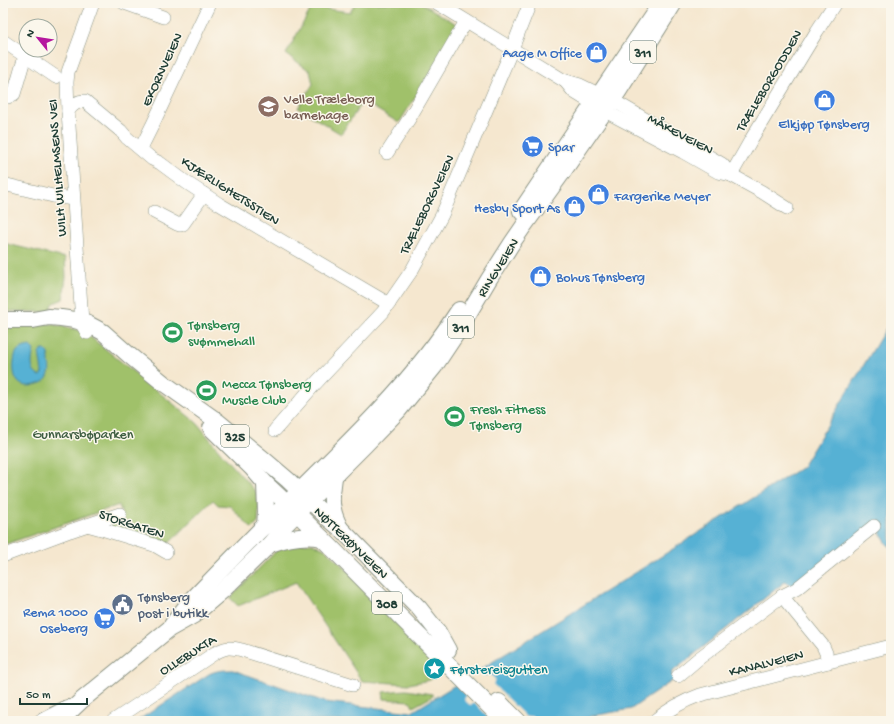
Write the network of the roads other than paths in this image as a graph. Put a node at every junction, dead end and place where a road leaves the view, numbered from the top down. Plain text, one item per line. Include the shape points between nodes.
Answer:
1 (92, 3) edge
2 (124, 3) edge
3 (210, 3) edge
4 (437, 3) edge
5 (530, 3) edge
6 (661, 3) edge
7 (674, 3) edge
8 (835, 3) edge
9 (163, 17) dead end
10 (466, 21) junction
11 (3, 41) edge
12 (512, 49) junction
13 (18, 51) edge
14 (24, 58) edge
15 (28, 58) edge
16 (56, 77) dead end
17 (3, 97) edge
18 (603, 102) junction
19 (68, 112) junction
20 (140, 148) junction
21 (387, 153) dead end
22 (731, 175) junction
23 (3, 184) edge
24 (204, 194) junction
25 (73, 199) junction
26 (787, 208) dead end
27 (154, 212) dead end
28 (389, 304) junction
29 (3, 320) edge
30 (84, 327) junction
31 (168, 386) junction
32 (275, 430) dead end
33 (252, 468) junction
34 (334, 477) junction
35 (265, 483) junction
36 (299, 502) junction
37 (120, 514) dead end
38 (87, 525) junction
39 (264, 526) junction
40 (874, 526) dead end
41 (340, 528) junction
42 (322, 538) junction
43 (270, 544) junction
44 (166, 552) dead end
45 (3, 556) edge
46 (782, 596) junction
47 (169, 629) junction
48 (891, 646) edge
49 (453, 660) junction
50 (828, 662) junction
51 (678, 676) dead end
52 (354, 685) dead end
53 (82, 700) junction
54 (43, 721) edge
55 (60, 721) edge
56 (113, 721) edge
57 (504, 721) edge
58 (518, 721) edge
59 (654, 721) edge

1 - 19 street, WILH WILHELMSENS VEI via 68,72
2 - 9 street
3 - 20 street, EKORNVEIEN
4 - 10 street
5 - 12 street, TRÆLEBORGVEIEN
6 - 18 main road, RINGVEIEN / 311
7 - 18 main road, RINGVEIEN / 311
8 - 22 street, TRÆLEBORGODDEN
10 - 12 street
10 - 21 street
11 - 13 street
12 - 18 street via 563,80 574,92
12 - 28 street, TRÆLEBORGVEIEN via 442,216 412,270
14 - 17 street via 14,94
15 - 16 street
18 - 22 street via 722,164
18 - 34 main road, RINGVEIEN / 311 via 562,173 523,226 434,367 390,420
18 - 36 main road, RINGVEIEN / 311 via 514,221 442,334 380,411
19 - 20 street, KJÆRLIGHETSSTIEN via 72,105 85,101
19 - 25 street, WILH WILHELMSENS VEI
20 - 24 street, KJÆRLIGHETSSTIEN
22 - 26 street
23 - 25 street
24 - 27 street via 183,224 177,224
24 - 28 street, KJÆRLIGHETSSTIEN
25 - 30 street, WILH WILHELMSENS VEI
28 - 32 street, TRÆLEBORGVEIEN
29 - 30 main road, 325 via 54,317 68,319
30 - 31 main road, 325 via 88,324 103,332
31 - 33 main road, 325
31 - 36 main road, 325 via 280,472
33 - 35 main road, 325
33 - 36 main road, 325 via 268,477
34 - 36 main road, RINGVEIEN / 311
34 - 41 main road, 308 via 332,505
35 - 36 main road, 325
35 - 39 main road
36 - 39 main road
36 - 41 main road, NØTTERØYVEIEN / 308 via 328,518
36 - 42 main road, NØTTERØYVEIEN / 308
36 - 43 main road
36 - 49 main road, NØTTERØYVEIEN / 308 via 421,623
37 - 38 street, STORGATEN
38 - 44 street, STORGATEN via 154,545
38 - 45 street, STORGATEN
39 - 47 main road via 188,604
40 - 46 street via 796,589
41 - 49 main road, NØTTERØYVEIEN / 308 via 419,608 438,632
42 - 43 main road via 298,536
42 - 49 main road, NØTTERØYVEIEN / 308
43 - 47 main road via 199,611
46 - 50 street via 823,646
46 - 51 street
47 - 53 main road
48 - 50 street, KANALVEIEN
49 - 57 main road, 308
49 - 58 main road, 308
50 - 59 street, KANALVEIEN via 700,695 670,709
52 - 56 street, OLLEBUKTA via 229,647 215,653
53 - 54 main road
53 - 55 main road

